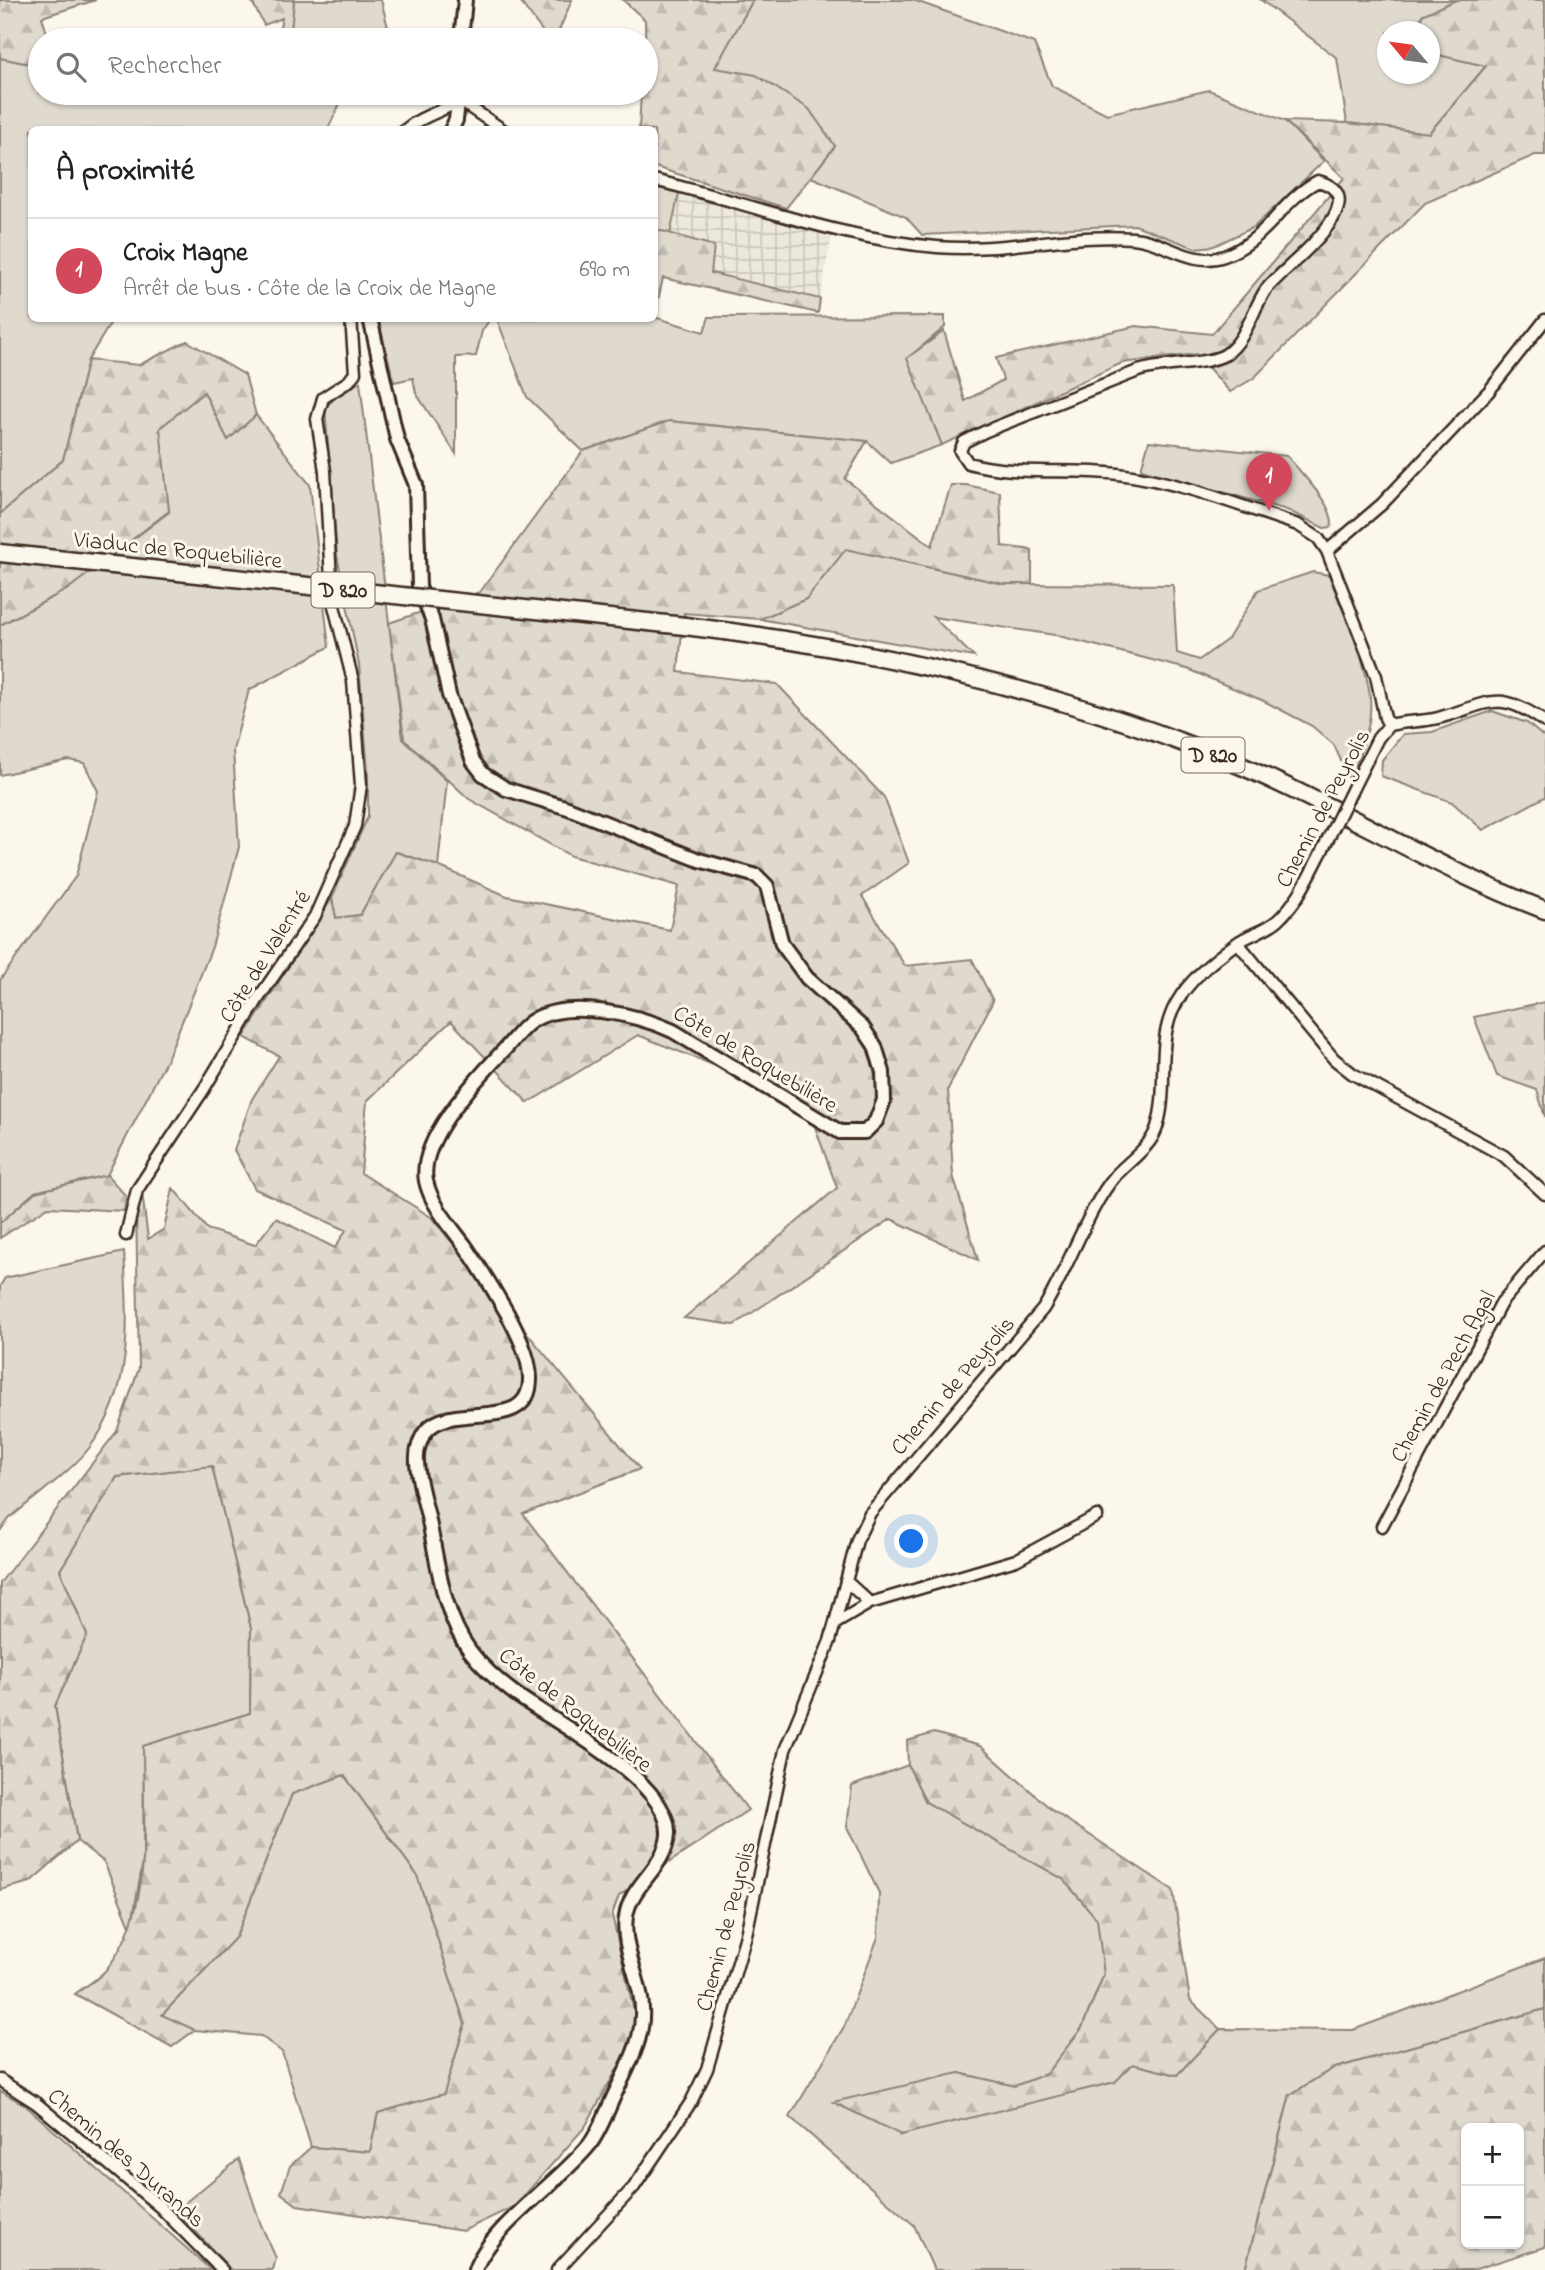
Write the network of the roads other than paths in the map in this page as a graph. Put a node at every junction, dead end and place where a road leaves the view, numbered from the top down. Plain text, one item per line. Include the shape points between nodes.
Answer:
1 (465, 0) edge
2 (462, 28) edge
3 (448, 105) edge
4 (457, 105) edge
5 (468, 105) edge
6 (437, 113) junction
7 (454, 125) edge
8 (411, 126) edge
9 (497, 126) edge
10 (658, 181) edge
11 (1545, 320) edge
12 (351, 322) edge
13 (371, 322) edge
14 (1327, 551) junction
15 (0, 553) edge
16 (0, 564) edge
17 (685, 631) junction
18 (1545, 722) edge
19 (1389, 725) junction
20 (1545, 910) edge
21 (1238, 943) junction
22 (1545, 1194) edge
23 (127, 1235) dead end
24 (1545, 1251) edge
25 (1097, 1516) dead end
26 (1382, 1527) dead end
27 (847, 1582) junction
28 (870, 1603) junction
29 (836, 1623) junction
30 (0, 2080) edge
31 (222, 2270) edge
32 (475, 2270) edge
33 (557, 2270) edge

1 - 2 street
3 - 6 street
4 - 7 street
5 - 9 street
6 - 7 street
6 - 8 street
10 - 14 street via 903,244 962,249 1134,238 1202,259 1222,257 1247,245 1272,225 1302,189 1318,180 1328,183 1339,204 1331,224 1265,290 1237,345 1225,355 1210,362 1147,368 986,431 964,442 960,451 968,463 985,468 1086,470 1172,485 1298,525 1318,538
11 - 14 street via 1489,391 1382,504
12 - 23 street, Côte de Valentré via 355,373 323,398 317,419 325,471 332,598 353,681 361,793 355,826 315,916 136,1190
13 - 32 street, Côte de Roquebilière via 395,430 416,485 419,587 473,761 506,789 568,808 699,860 757,876 767,886 782,944 807,978 863,1028 883,1072 884,1100 876,1121 865,1132 840,1132 649,1020 615,1013 557,1011 532,1021 493,1062 428,1149 426,1182 433,1198 514,1326 530,1377 528,1394 517,1408 446,1418 429,1427 418,1447 420,1480 444,1595 455,1626 489,1672 638,1781 659,1805 668,1835 663,1853 629,1903 625,1921 642,1998 642,2024 632,2062 593,2139 485,2248
14 - 19 street via 1376,676
15 - 17 main road, Viaduc de Roquebilière / D 820, bridge
16 - 17 main road, Viaduc de Roquebilière / D 820
17 - 20 main road, D 820 via 860,655 1010,687 1169,737 1313,799
18 - 19 street, Chemin de Peyrolis via 1512,704 1484,701 1435,719
19 - 21 street, Chemin de Peyrolis, bridge via 1286,913
21 - 22 street via 1334,1059 1353,1074 1504,1156
21 - 27 street, Chemin de Peyrolis via 1196,978 1177,1002 1163,1042 1162,1102 1148,1143 1101,1196 1043,1310 880,1499 858,1540
24 - 26 street, Chemin de Pech Agal via 1501,1303
25 - 28 street via 1016,1560
27 - 28 street
27 - 29 street, Chemin de Peyrolis
28 - 29 street
29 - 33 street, Chemin de Peyrolis via 785,1750 747,1935 707,2069 691,2102 634,2187
30 - 31 street, Chemin des Durands via 36,2103 168,2214

